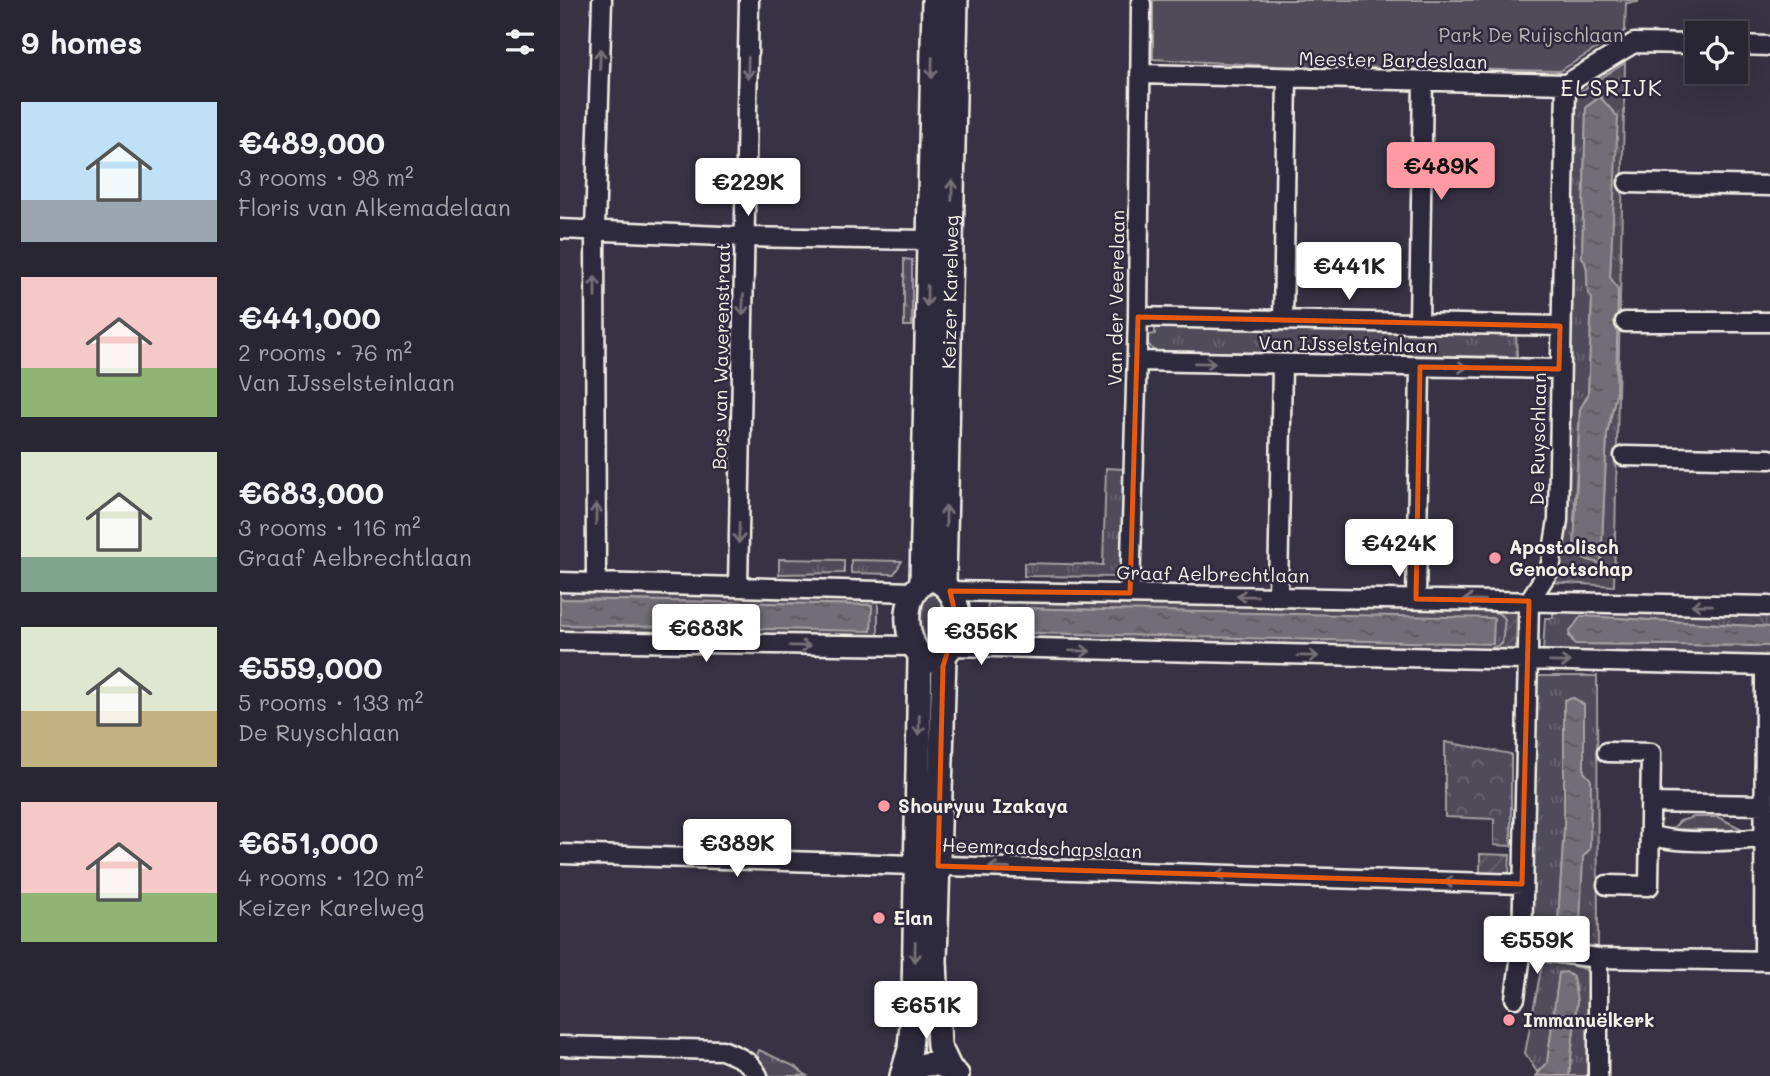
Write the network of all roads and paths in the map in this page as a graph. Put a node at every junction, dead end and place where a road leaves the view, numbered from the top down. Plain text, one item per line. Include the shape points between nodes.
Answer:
1 (602, 0) edge
2 (750, 0) edge
3 (934, 0) edge
4 (956, 0) edge
5 (1141, 4) dead end
6 (1685, 44) edge
7 (1748, 45) edge
8 (1770, 46) edge
9 (1140, 74) junction
10 (1287, 79) junction
11 (1423, 81) junction
12 (1566, 84) junction
13 (1628, 183) dead end
14 (1770, 186) edge
15 (560, 229) edge
16 (595, 230) junction
17 (745, 237) junction
18 (928, 240) junction
19 (1138, 317) junction
20 (1283, 320) junction
21 (1625, 322) dead end
22 (1770, 322) edge
23 (1419, 323) junction
24 (1560, 326) junction
25 (1136, 361) junction
26 (1282, 364) junction
27 (1420, 367) junction
28 (1559, 369) junction
29 (1625, 456) dead end
30 (1770, 459) edge
31 (560, 582) edge
32 (596, 583) junction
33 (738, 586) junction
34 (932, 587) junction
35 (1130, 593) junction
36 (1278, 596) junction
37 (1416, 599) junction
38 (1529, 601) junction
39 (1770, 606) edge
40 (560, 641) edge
41 (916, 652) junction
42 (949, 652) junction
43 (1526, 661) junction
44 (1768, 666) edge
45 (1607, 752) dead end
46 (1650, 803) junction
47 (1765, 805) junction
48 (1650, 835) junction
49 (1765, 837) junction
50 (560, 854) edge
51 (927, 865) junction
52 (1522, 884) junction
53 (1606, 885) dead end
54 (1522, 948) junction
55 (1598, 958) junction
56 (1767, 960) edge
57 (1515, 998) dead end
58 (560, 1046) edge
59 (954, 1072) edge
60 (903, 1075) edge
61 (758, 1076) edge
62 (1598, 1076) edge

16 -> 1 street
2 -> 17 street, Bors van Waverenstraat
3 -> 18 main road, Keizer Karelweg
34 -> 4 main road, Keizer Karelweg
5 - 9 street, Van der Veerelaan
6 - 12 street, Meester Bardeslaan via 1634,43
7 - 8 street
9 - 10 street, Meester Bardeslaan
9 - 19 street, Van der Veerelaan
10 - 11 street, Meester Bardeslaan
10 - 20 street
11 - 12 street, Meester Bardeslaan
11 - 23 street
12 - 24 street, De Ruyschlaan
13 - 14 street
15 - 16 street
16 - 17 street
32 -> 16 street
17 - 18 street
17 -> 33 street, Bors van Waverenstraat
18 -> 34 main road, Keizer Karelweg
19 - 20 street, Van IJsselsteinlaan
19 - 25 street, Van der Veerelaan
20 - 23 street, Van IJsselsteinlaan
21 - 22 street
23 - 24 street, Van IJsselsteinlaan
24 - 28 street, De Ruyschlaan
25 -> 26 street, Van IJsselsteinlaan
25 - 35 street, Van der Veerelaan
26 - 27 street, Van IJsselsteinlaan
26 - 36 street
27 -> 28 street, Van IJsselsteinlaan
27 - 37 street
28 - 38 street, De Ruyschlaan via 1558,520 1550,569
29 - 30 street
31 - 32 street, Graaf Aelbrechtlaan
32 - 33 street, Graaf Aelbrechtlaan
33 - 34 street, Graaf Aelbrechtlaan
34 - 35 street, Graaf Aelbrechtlaan
34 - 41 main road via 909,625
34 - 42 main road via 957,610
36 -> 35 street, Graaf Aelbrechtlaan
36 - 37 street, Graaf Aelbrechtlaan
38 -> 37 street, Graaf Aelbrechtlaan
39 -> 38 street, Graaf Aelbrechtlaan
38 - 43 street
40 -> 41 street
41 - 42 main road via 928,662
41 -> 51 main road
42 -> 43 street
42 - 51 main road
43 -> 44 street
43 - 52 street
44 - 47 street
45 - 46 street via 1651,753
46 - 47 street
46 - 48 street
47 - 49 street
48 - 49 street
48 - 53 street via 1649,886
49 - 56 street
50 - 51 street, Heemraadschapslaan
52 -> 51 street, Heemraadschapslaan
51 - 59 main road via 938,1037
51 -> 60 main road via 910,1049
52 - 54 street
54 - 55 street
54 - 57 street
55 - 56 street
55 - 62 street
58 - 61 street via 722,1051 743,1058
59 - 60 main road via 939,1063 925,1063

